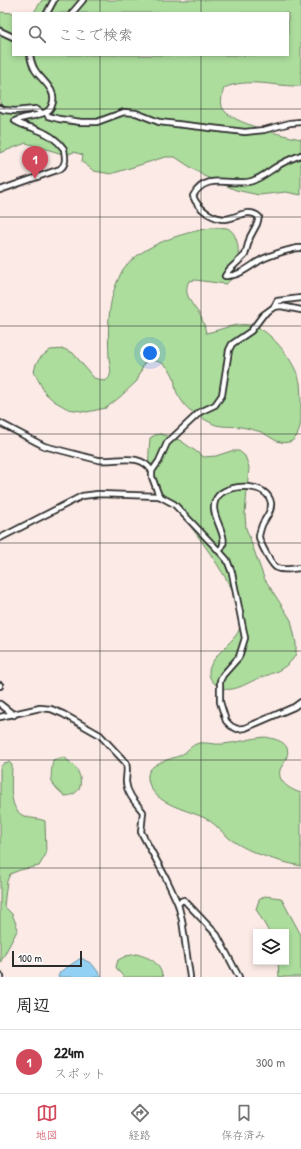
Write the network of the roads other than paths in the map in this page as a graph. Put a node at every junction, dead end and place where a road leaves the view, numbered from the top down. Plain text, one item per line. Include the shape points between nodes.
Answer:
1 (54, 0) edge
2 (83, 0) edge
3 (48, 12) edge
4 (73, 12) edge
5 (0, 31) edge
6 (12, 37) edge
7 (30, 56) edge
8 (0, 108) edge
9 (44, 112) junction
10 (301, 122) edge
11 (301, 155) edge
12 (0, 190) edge
13 (301, 248) edge
14 (301, 298) edge
15 (274, 307) junction
16 (301, 310) edge
17 (0, 423) edge
18 (152, 471) junction
19 (159, 496) junction
20 (0, 538) edge
21 (219, 551) junction
22 (301, 568) edge
23 (301, 702) edge
24 (0, 704) edge
25 (14, 715) junction
26 (0, 717) edge
27 (178, 904) junction
28 (190, 977) edge
29 (239, 977) edge

1 - 3 street
2 - 4 street
5 - 6 street
7 - 9 street via 35,71 52,91 51,107
8 - 9 street via 15,111 36,109
9 - 10 street via 59,119 81,122 97,122 124,112 136,113 159,122 245,132
9 - 12 street via 15,121 52,137 61,144 64,149 64,167
11 - 13 street via 254,180 217,181 201,185 193,196 199,207 215,217 222,219 247,212 259,217 245,255 225,276 248,269 260,260
14 - 15 street via 277,301
15 - 16 street
15 - 18 street via 251,331 232,344 220,400 200,412 167,443
17 - 18 street via 44,446 98,460 128,458 148,464
18 - 19 street
19 - 20 street via 82,496
19 - 21 street via 174,504
21 - 22 street via 224,541 214,511 216,498 221,493 241,487 258,489 266,493 271,502 259,538 270,561 275,568 281,570
21 - 23 street via 227,560 232,573 245,638 239,657 220,681 220,702 226,721 238,729 245,728
24 - 25 street
25 - 26 street
25 - 27 street via 40,708 63,714 100,735 126,763 128,791 143,812 141,832
27 - 28 street
27 - 29 street via 184,900 217,935

